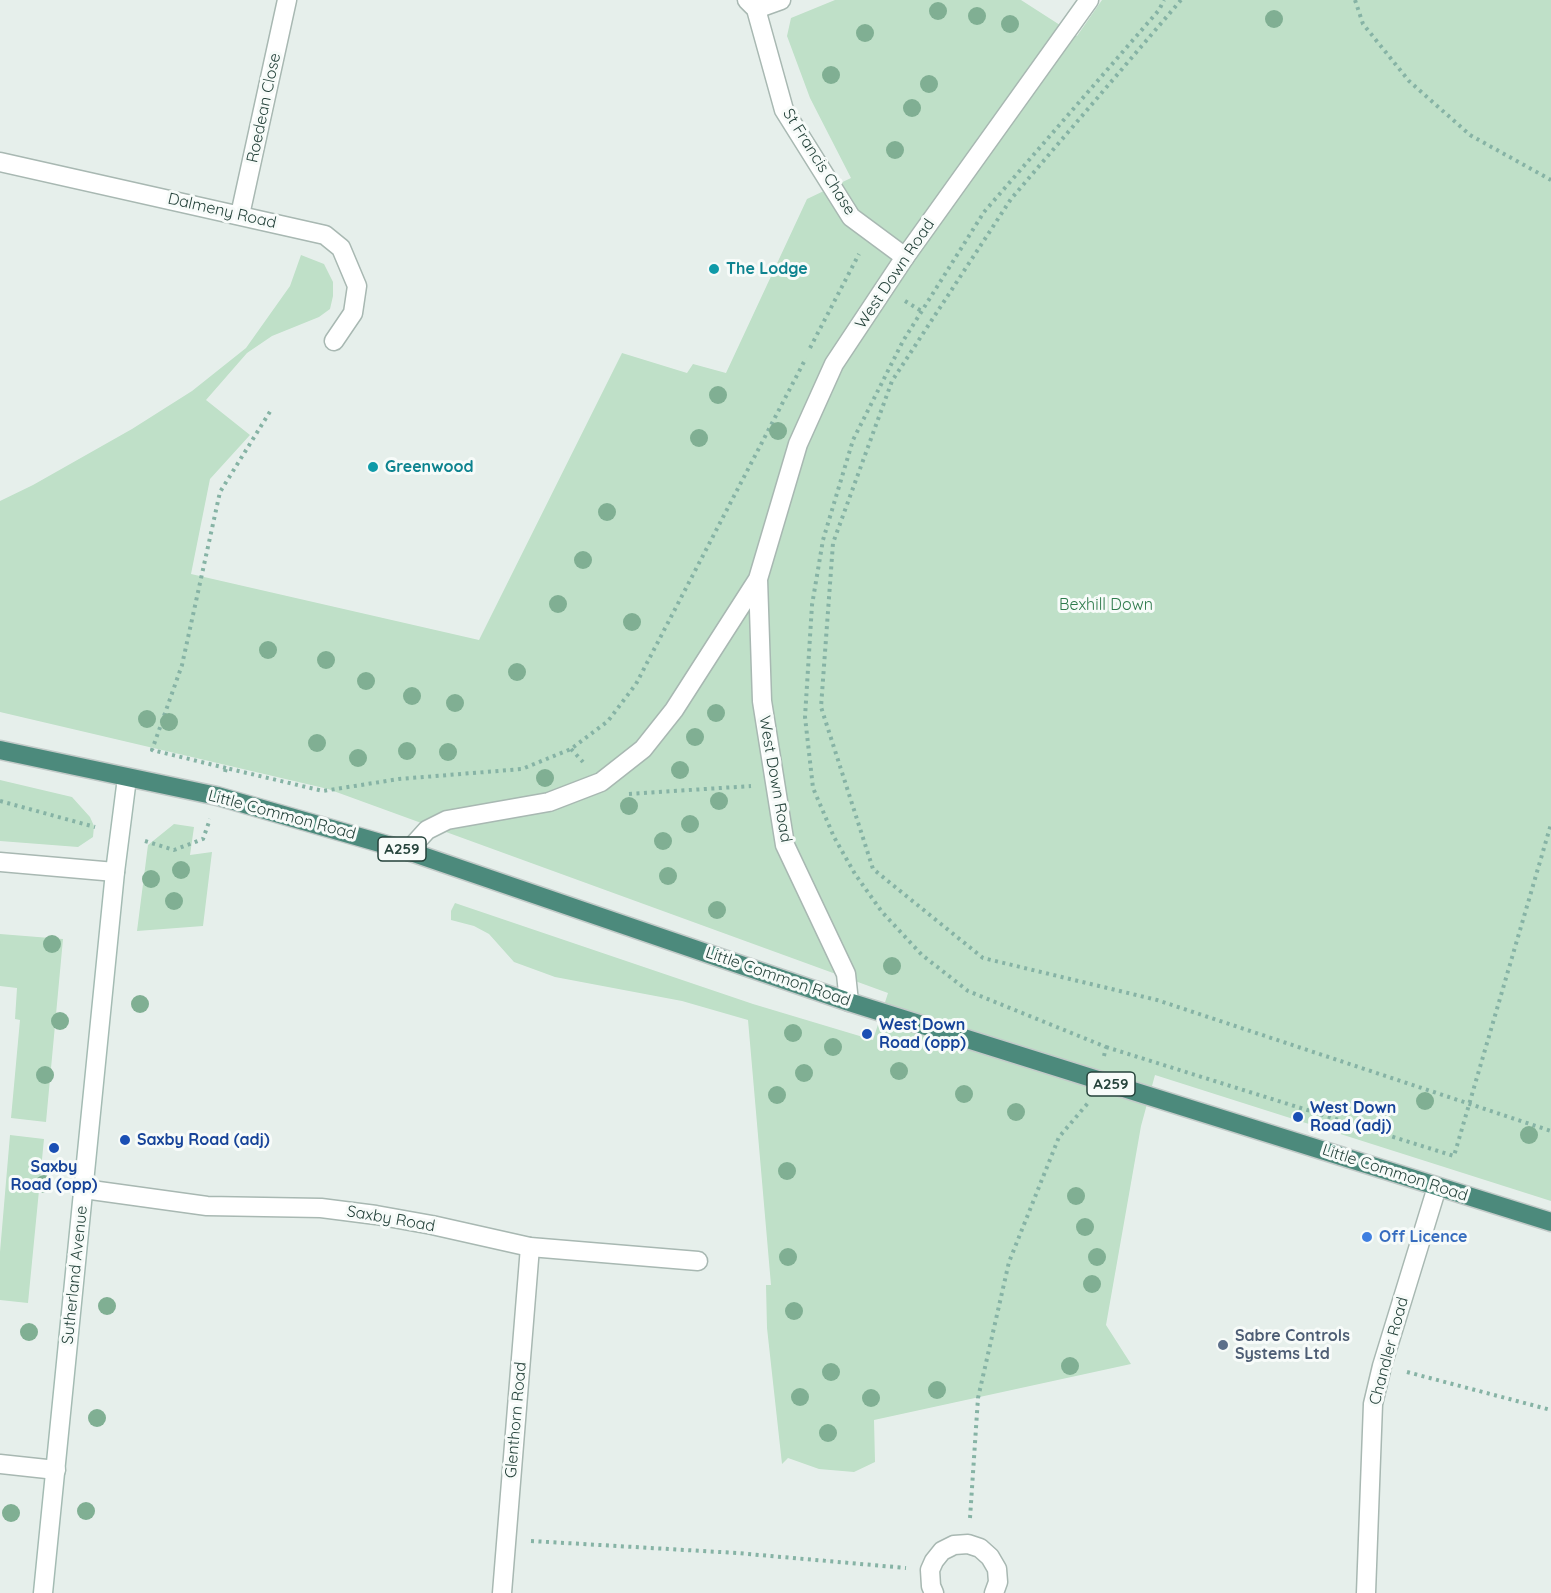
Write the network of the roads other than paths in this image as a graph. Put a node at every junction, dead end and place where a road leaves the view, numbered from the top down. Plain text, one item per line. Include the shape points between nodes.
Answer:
1 (287, 0) edge
2 (781, 0) edge
3 (1089, 0) edge
4 (752, 5) edge
5 (0, 162) edge
6 (240, 215) junction
7 (905, 257) junction
8 (334, 340) dead end
9 (758, 579) junction
10 (0, 750) edge
11 (127, 778) junction
12 (408, 850) junction
13 (0, 862) edge
14 (115, 872) junction
15 (849, 1002) junction
16 (1437, 1186) junction
17 (84, 1189) junction
18 (1551, 1222) edge
19 (530, 1247) junction
20 (698, 1261) dead end
21 (0, 1464) edge
22 (56, 1470) junction
23 (43, 1593) edge
24 (502, 1593) edge
25 (934, 1593) edge
26 (994, 1593) edge
27 (1366, 1593) edge

1 - 6 street, Roedean Close
2 - 4 street, St Francis Chase
3 - 7 street, West Down Road
4 - 7 street, St Francis Chase via 784,110 851,217
5 - 6 street, Dalmeny Road
6 - 8 street, Dalmeny Road via 325,235 341,248 357,286 353,313
7 - 9 street, West Down Road via 834,364 798,444
9 - 12 street, West Down Road via 668,717 644,748 601,782 549,802 447,820 428,830
9 - 15 street, West Down Road via 762,701 785,845 846,974
10 - 11 highway, Little Common Road / A259
11 - 12 highway, Little Common Road / A259 via 217,796
11 - 14 street, Sutherland Avenue
12 - 15 highway, Little Common Road / A259
13 - 14 street
14 - 17 street, Sutherland Avenue
15 - 16 highway, Little Common Road / A259
16 - 18 highway, Little Common Road / A259
16 - 27 street, Chandler Road via 1373,1404
17 - 19 street, Saxby Road via 207,1206 321,1208 432,1225
17 - 22 street, Sutherland Avenue
19 - 20 street, Saxby Road
19 - 24 street, Glenthorn Road
21 - 22 street
22 - 23 street, Sutherland Avenue
25 - 26 street via 930,1570 934,1561 942,1551 968,1544 980,1548 997,1569

